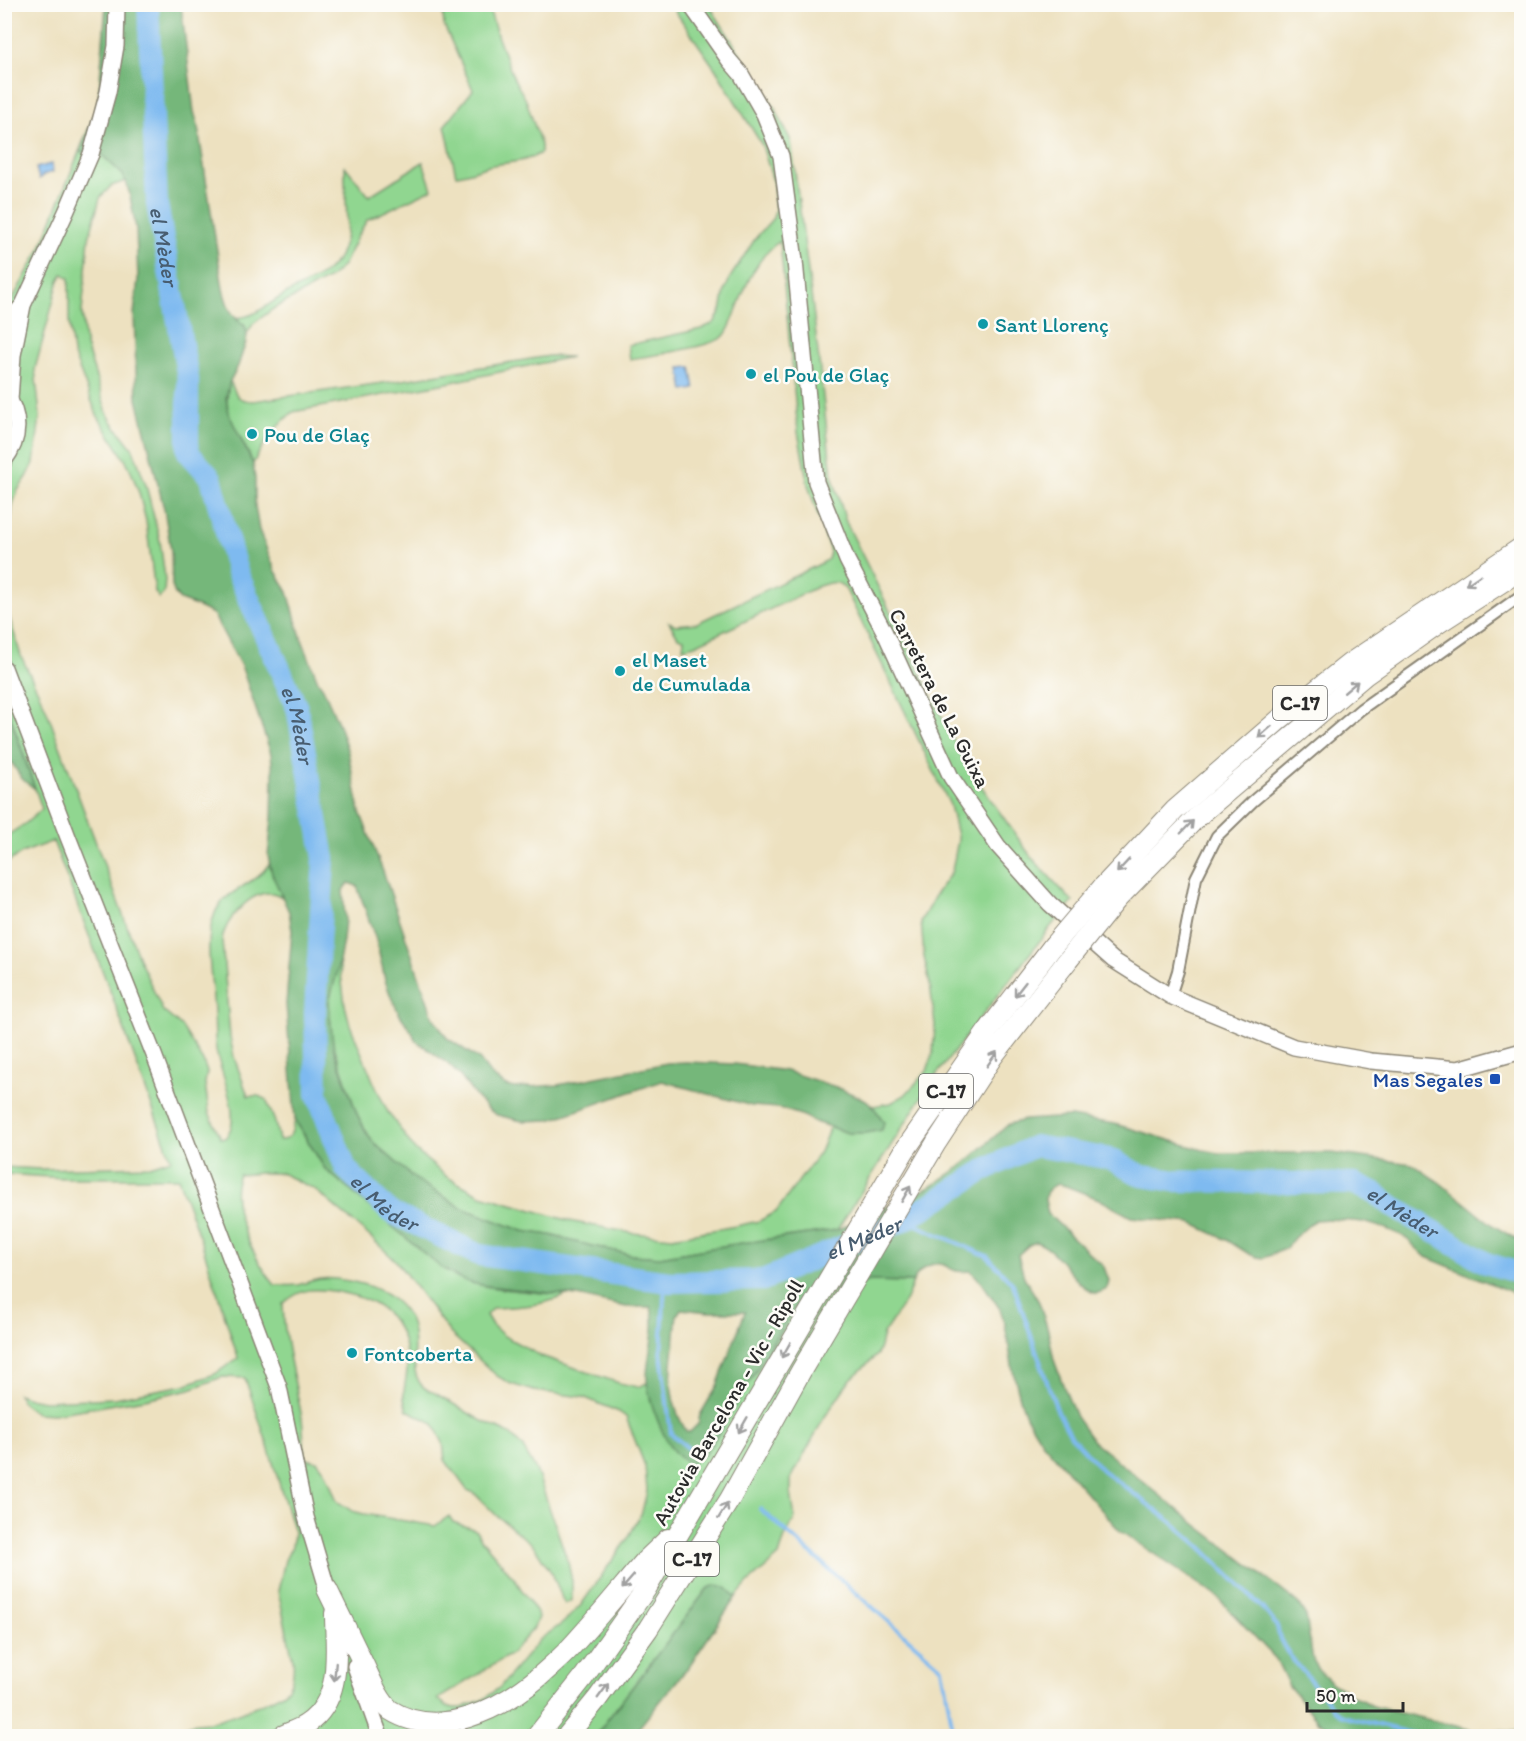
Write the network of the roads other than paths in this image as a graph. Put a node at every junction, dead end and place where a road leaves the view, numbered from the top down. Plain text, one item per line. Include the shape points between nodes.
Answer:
1 (117, 4) edge
2 (690, 4) edge
3 (23, 305) junction
4 (4, 320) edge
5 (4, 327) edge
6 (8, 396) edge
7 (4, 461) edge
8 (1521, 547) edge
9 (1521, 569) edge
10 (1521, 595) edge
11 (4, 669) edge
12 (1110, 894) junction
13 (1170, 996) junction
14 (1521, 1051) edge
15 (683, 1525) junction
16 (327, 1589) junction
17 (335, 1613) junction
18 (282, 1737) edge
19 (380, 1737) edge
20 (537, 1737) edge
21 (567, 1737) edge

1 - 3 street via 116,46 91,154
2 - 13 street, Carretera de La Guixa via 741,74 764,114 781,156 816,482 847,560 951,777 998,846 1050,904 1113,960
3 - 4 street
3 - 5 street
3 - 6 street
6 - 7 street via 17,417 17,436
8 -> 12 highway, Autovia Barcelona - Vic - Ripoll / C-17 via 1349,664 1280,719 1175,810
12 -> 9 highway, Autovia Barcelona - Vic - Ripoll / C-17 via 1365,675
10 - 13 street via 1360,709 1217,836 1196,878
11 - 16 street via 279,1387 306,1517
12 -> 15 highway, Autovia Barcelona - Vic - Ripoll / C-17, bridge via 1053,946 905,1150
21 -> 12 highway, Autovia Barcelona - Vic - Ripoll / C-17, bridge via 654,1619 730,1498 936,1143 993,1056 1068,960
13 - 14 street, Carretera de La Guixa via 1294,1047 1371,1061 1458,1069
15 -> 16 highway via 647,1559 569,1650 524,1690 482,1717 445,1729 416,1725 390,1710 375,1689
15 - 20 highway, Autovia Barcelona - Vic - Ripoll / C-17 via 646,1589
16 - 17 street
17 -> 18 highway via 336,1671 331,1693 313,1719
17 - 19 street

